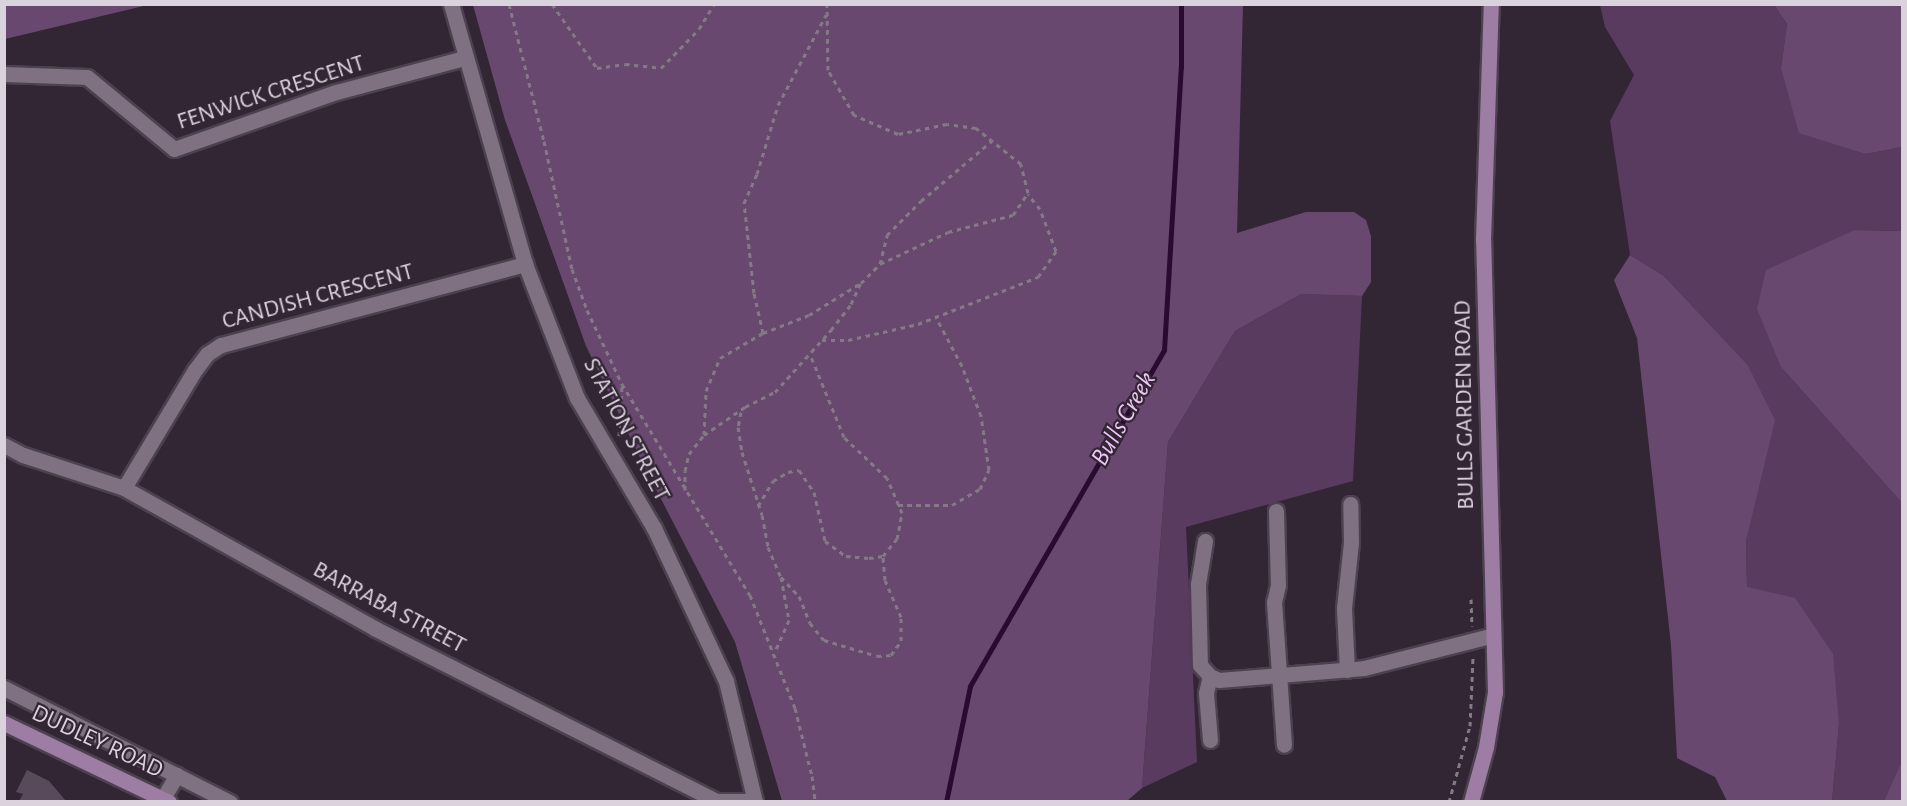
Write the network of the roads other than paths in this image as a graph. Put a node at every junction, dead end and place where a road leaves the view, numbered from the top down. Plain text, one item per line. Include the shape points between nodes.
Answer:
1 (451, 4) edge
2 (1491, 4) edge
3 (465, 58) junction
4 (4, 74) edge
5 (525, 264) junction
6 (4, 445) edge
7 (124, 489) junction
8 (1350, 504) dead end
9 (1276, 511) dead end
10 (1205, 541) dead end
11 (1493, 635) junction
12 (1347, 670) junction
13 (1210, 676) junction
14 (1278, 676) junction
15 (4, 688) edge
16 (4, 723) edge
17 (1210, 740) dead end
18 (1284, 745) dead end
19 (177, 775) junction
20 (164, 800) edge
21 (230, 801) edge
22 (755, 801) edge
23 (1471, 801) edge

1 - 3 street, STATION STREET
2 - 11 main road, BULLS GARDEN ROAD via 1483,240
3 - 4 street, FENWICK CRESCENT via 336,92 174,148 87,77
3 - 5 street, STATION STREET
5 - 7 street, CANDISH CRESCENT via 221,345 207,354 195,370
5 - 22 street, STATION STREET via 578,398 654,528 726,681
6 - 7 street, BARRABA STREET
7 - 22 street, BARRABA STREET via 374,628 717,801
8 - 12 street via 1351,543 1344,608
9 - 14 street via 1278,585 1274,602
10 - 13 street via 1198,584 1200,665
11 - 12 street
11 - 23 main road, BULLS GARDEN ROAD via 1495,692 1486,747
12 - 14 street
13 - 14 street via 1219,680
13 - 17 street via 1206,693
14 - 18 street
15 - 19 street
16 - 20 main road, DUDLEY ROAD
19 - 20 street
19 - 21 street

